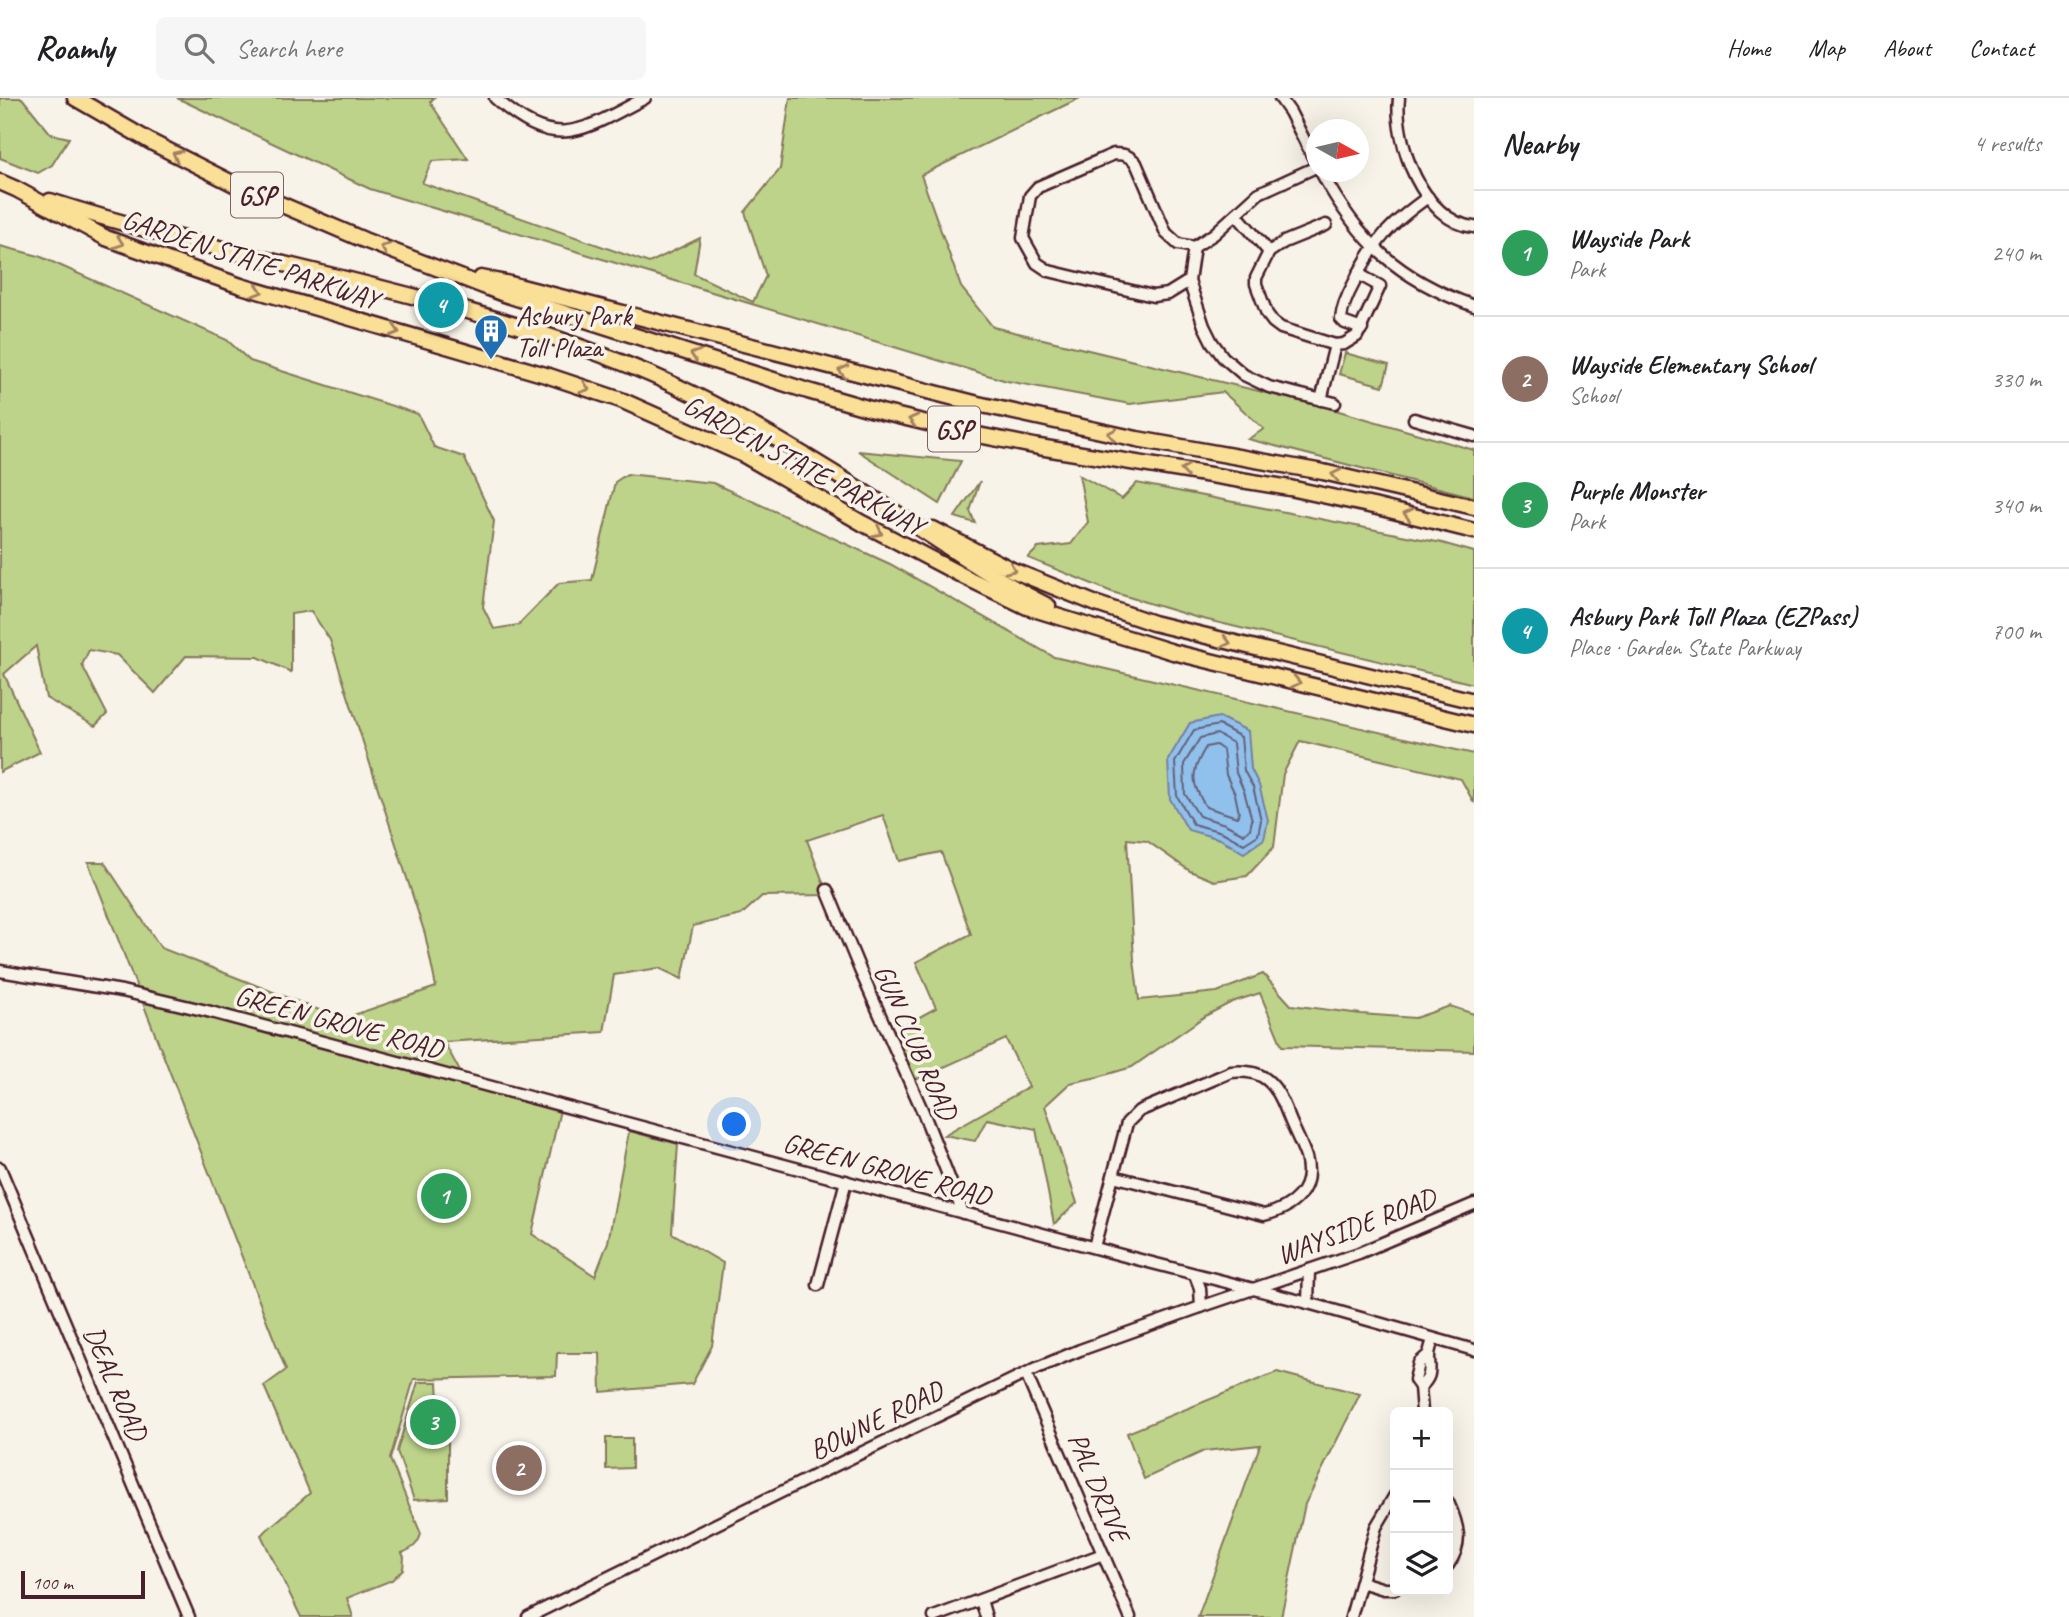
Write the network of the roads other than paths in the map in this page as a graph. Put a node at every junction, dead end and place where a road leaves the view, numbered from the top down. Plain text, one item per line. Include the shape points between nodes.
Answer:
1 (75, 98) edge
2 (495, 98) edge
3 (645, 98) edge
4 (1280, 98) edge
5 (1399, 98) edge
6 (628, 102) edge
7 (1306, 143) edge
8 (1306, 170) edge
9 (0, 182) edge
10 (1327, 182) edge
11 (16, 189) junction
12 (1428, 197) junction
13 (1236, 214) junction
14 (1326, 225) dead end
15 (1474, 227) edge
16 (1371, 245) junction
17 (1194, 247) junction
18 (1269, 252) junction
19 (449, 271) junction
20 (1358, 274) junction
21 (1189, 281) junction
22 (1474, 306) edge
23 (1362, 329) junction
24 (1335, 345) junction
25 (1321, 400) junction
26 (1335, 403) dead end
27 (1413, 419) dead end
28 (1474, 436) edge
29 (864, 492) junction
30 (1474, 507) edge
31 (1474, 531) edge
32 (1089, 625) junction
33 (1474, 701) edge
34 (1474, 725) edge
35 (827, 890) dead end
36 (0, 971) edge
37 (0, 1168) edge
38 (1113, 1175) junction
39 (846, 1181) junction
40 (1474, 1204) edge
41 (963, 1213) junction
42 (1094, 1247) junction
43 (1310, 1270) junction
44 (1195, 1275) junction
45 (818, 1285) dead end
46 (1254, 1289) junction
47 (1308, 1303) junction
48 (1201, 1307) junction
49 (1433, 1339) junction
50 (1474, 1350) edge
51 (1026, 1374) junction
52 (1422, 1407) edge
53 (1390, 1504) edge
54 (1453, 1514) edge
55 (1453, 1553) edge
56 (1103, 1554) junction
57 (1361, 1582) junction
58 (1390, 1589) edge
59 (981, 1600) junction
60 (189, 1617) edge
61 (528, 1617) edge
62 (934, 1617) edge
63 (986, 1617) edge
64 (1130, 1617) edge
65 (1351, 1617) edge

19 -> 1 highway, GARDEN STATE PARKWAY / GSP via 238,186
2 - 6 street via 523,120 558,132 590,127
3 - 6 street
4 - 7 street
5 - 12 street via 1406,152
8 - 13 street via 1259,193
9 - 11 highway, GARDEN STATE PARKWAY
10 - 16 street
11 - 29 highway via 123,223 354,281 575,344 713,404
11 -> 32 highway, GARDEN STATE PARKWAY via 106,238 191,269 621,400 742,454 862,523 1027,607
12 - 15 street via 1447,217
12 - 16 street
13 - 17 street
13 - 18 street
14 - 18 street
16 - 20 street
16 - 22 street via 1415,280
17 - 21 street
17 - 21 street via 1178,244 1166,233 1136,163 1121,154 1038,187 1031,196 1023,231 1026,246 1039,266 1049,271 1153,296 1168,295
18 - 24 street via 1256,284 1269,318 1281,328
30 -> 19 highway, GARDEN STATE PARKWAY / GSP via 1323,472 1137,439 978,404
31 -> 19 highway, GARDEN STATE PARKWAY / GSP via 1290,488 1039,447 914,420 517,298
20 - 23 street via 1380,286
20 - 23 street via 1341,318
21 - 25 street via 1212,342 1236,369 1269,387
23 - 24 street via 1350,342
24 - 25 street
25 - 26 street
27 - 28 street
29 - 32 highway via 1009,585
29 -> 33 highway, GARDEN STATE PARKWAY via 1012,570 1153,624
32 -> 34 highway, GARDEN STATE PARKWAY via 1203,660
35 - 41 street, GUN CLUB ROAD
36 - 39 street, GREEN GROVE ROAD via 122,991 207,1011
37 - 60 street, DEAL ROAD
38 - 38 street via 1264,1215 1294,1202 1302,1193 1308,1171 1278,1091 1261,1076 1242,1071 1132,1116
38 - 42 street
39 - 41 street, GREEN GROVE ROAD
39 - 45 street
40 - 43 street, WAYSIDE ROAD
41 - 42 street, GREEN GROVE ROAD
42 - 44 street, GREEN GROVE ROAD
43 - 46 street, WAYSIDE ROAD
43 - 47 street
44 - 46 street, GREEN GROVE ROAD
44 - 48 street
46 - 47 street, GREEN GROVE ROAD
46 - 48 street, BOWNE ROAD
47 - 49 street, GREEN GROVE ROAD
48 - 51 street, BOWNE ROAD
49 - 50 street, GREEN GROVE ROAD
49 - 52 street via 1415,1380
51 - 56 street, PAL DRIVE
51 - 61 street, BOWNE ROAD
53 - 57 street via 1376,1527
54 - 55 street via 1458,1541
56 - 59 street
56 - 64 street, PAL DRIVE
57 - 58 street
57 - 65 street
59 - 62 street
59 - 63 street

